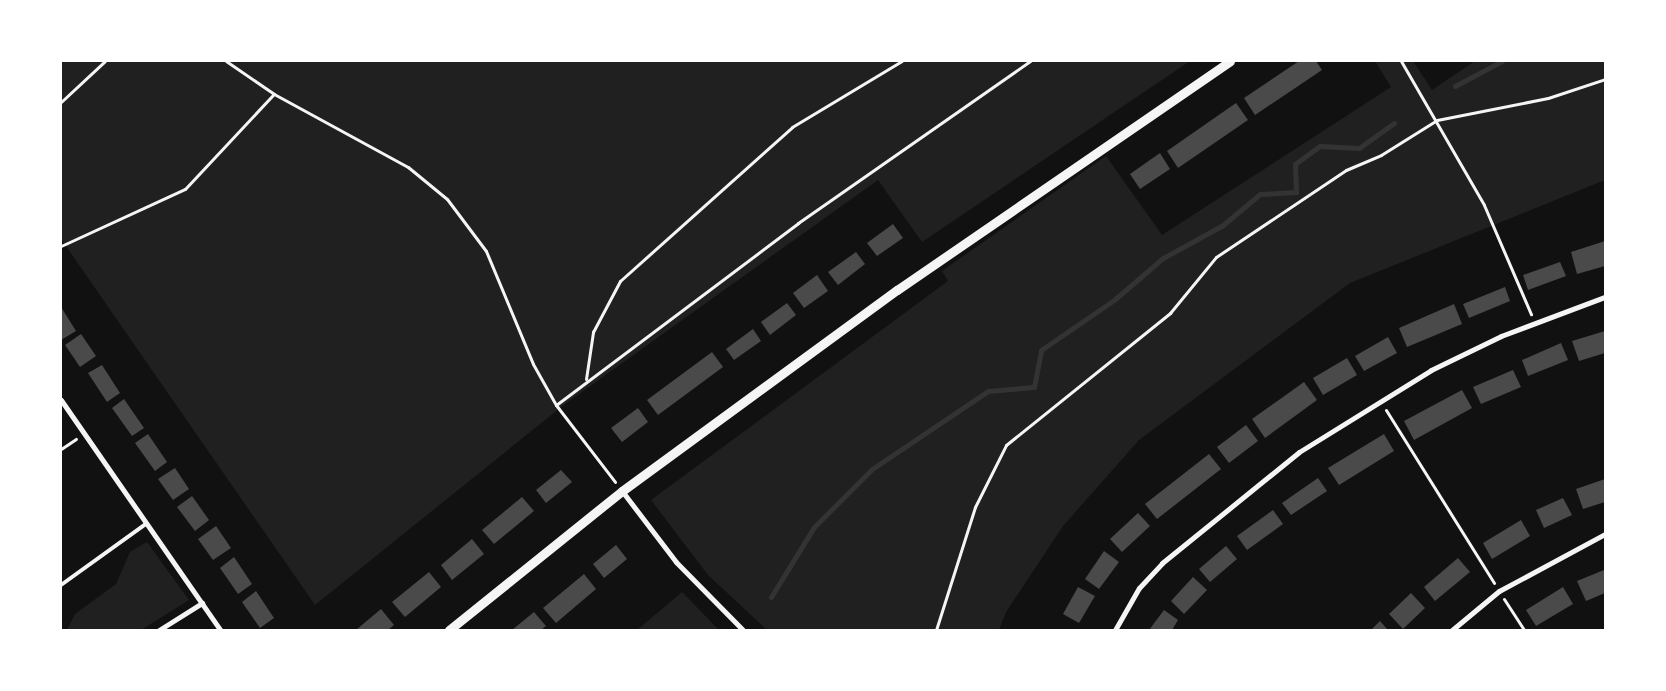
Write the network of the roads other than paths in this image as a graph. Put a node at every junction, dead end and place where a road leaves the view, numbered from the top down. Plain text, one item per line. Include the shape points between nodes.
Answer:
1 (1230, 61) edge
2 (1605, 297) edge
3 (61, 400) edge
4 (622, 491) junction
5 (146, 524) junction
6 (1605, 534) edge
7 (61, 585) edge
8 (202, 603) junction
9 (159, 630) edge
10 (220, 630) edge
11 (449, 630) edge
12 (743, 630) edge
13 (1115, 630) edge
14 (1452, 630) edge

1 - 4 street via 1044,184
2 - 13 street via 1535,322 1379,400 1299,452 1204,526 1140,588
3 - 5 street
4 - 11 street
4 - 12 street via 676,562
5 - 7 lane
5 - 8 street
6 - 14 street via 1499,591
8 - 9 street
8 - 10 street

